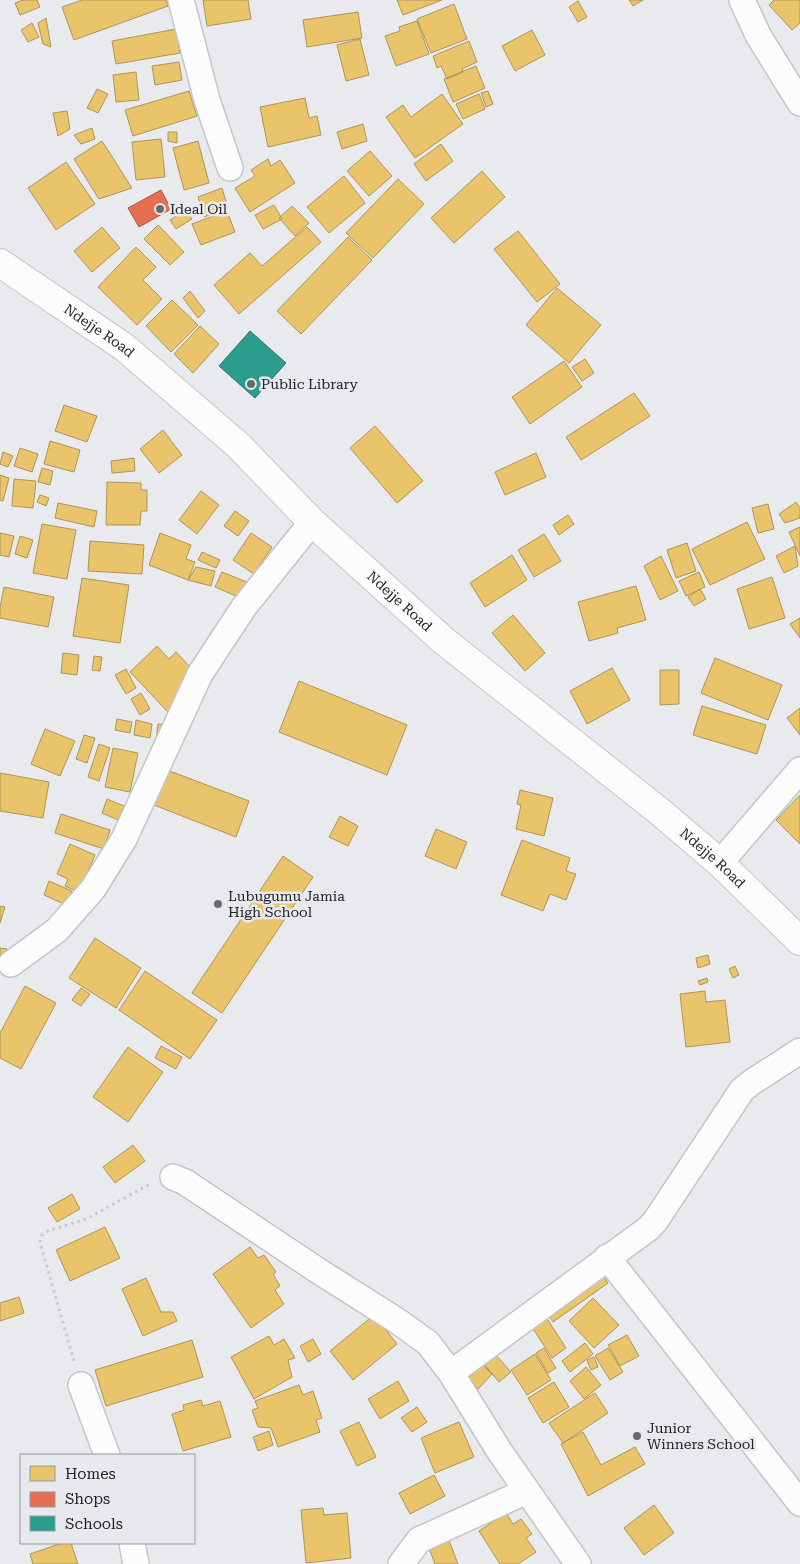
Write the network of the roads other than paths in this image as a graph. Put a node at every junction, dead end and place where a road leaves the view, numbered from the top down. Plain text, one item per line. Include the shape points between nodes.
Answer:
1 (181, 0) edge
2 (742, 0) edge
3 (800, 103) edge
4 (230, 168) dead end
5 (0, 262) edge
6 (312, 522) junction
7 (800, 770) edge
8 (720, 863) junction
9 (800, 942) edge
10 (11, 964) dead end
11 (800, 1051) edge
12 (173, 1176) road end
13 (607, 1257) junction
14 (451, 1373) junction
15 (81, 1385) road end
16 (108, 1454) edge
17 (527, 1491) junction
18 (800, 1503) edge
19 (132, 1544) edge
20 (136, 1564) edge
21 (401, 1564) edge
22 (578, 1564) edge

1 - 4 street via 207,100
2 - 3 street via 758,36
5 - 6 street, Ndejje Road via 124,347 239,446
6 - 8 street, Ndejje Road via 444,641
6 - 10 street via 244,607 200,674 124,839 93,889 57,930
7 - 8 street
8 - 9 street, Ndejje Road
11 - 13 street via 742,1090 656,1220
12 - 14 street via 396,1320 428,1344
13 - 14 street
13 - 18 street
14 - 17 street
15 - 16 street
17 - 21 street via 419,1540
17 - 22 street
19 - 20 street

